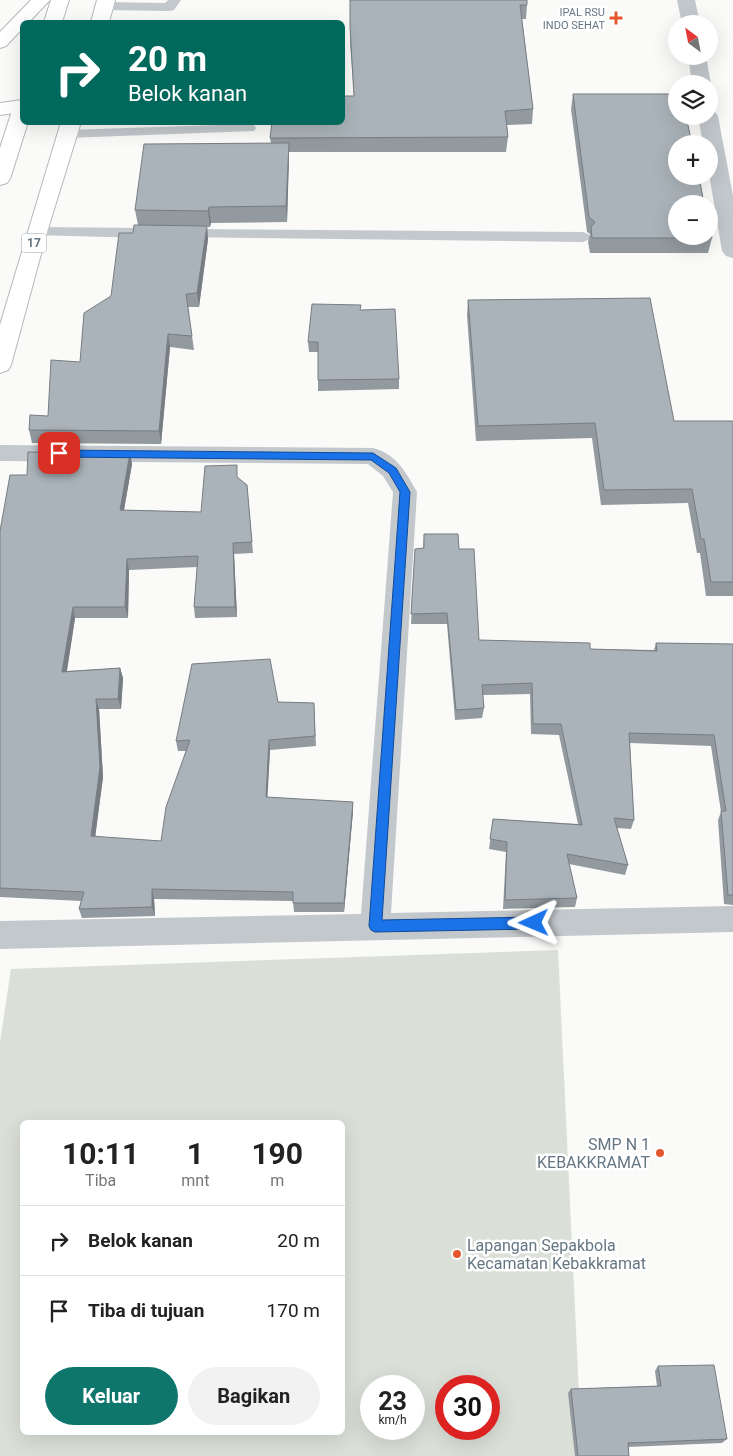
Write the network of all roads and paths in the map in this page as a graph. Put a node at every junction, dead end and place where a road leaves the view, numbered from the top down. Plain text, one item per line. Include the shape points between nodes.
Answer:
1 (41, 0) edge
2 (60, 0) edge
3 (175, 0) edge
4 (686, 0) edge
5 (103, 10) edge
6 (689, 15) edge
7 (21, 20) edge
8 (53, 20) edge
9 (20, 22) edge
10 (0, 42) edge
11 (20, 89) edge
12 (0, 91) edge
13 (20, 106) edge
14 (0, 109) edge
15 (20, 117) edge
16 (710, 125) edge
17 (69, 128) edge
18 (249, 128) dead end
19 (0, 179) edge
20 (37, 232) junction
21 (583, 236) dead end
22 (733, 251) edge
23 (0, 365) edge
24 (0, 452) edge
25 (733, 919) edge
26 (375, 926) junction
27 (0, 934) edge

1 - 7 highway
2 - 8 highway
3 - 5 lane via 169,7
4 - 6 street
9 - 10 highway
11 - 12 highway
13 - 14 highway
15 - 19 highway
16 - 22 street
17 - 18 lane
17 - 20 highway, 17
20 - 21 lane
20 - 23 highway, 17
24 - 26 street via 373,456 392,470 405,492
25 - 26 street
26 - 27 street

